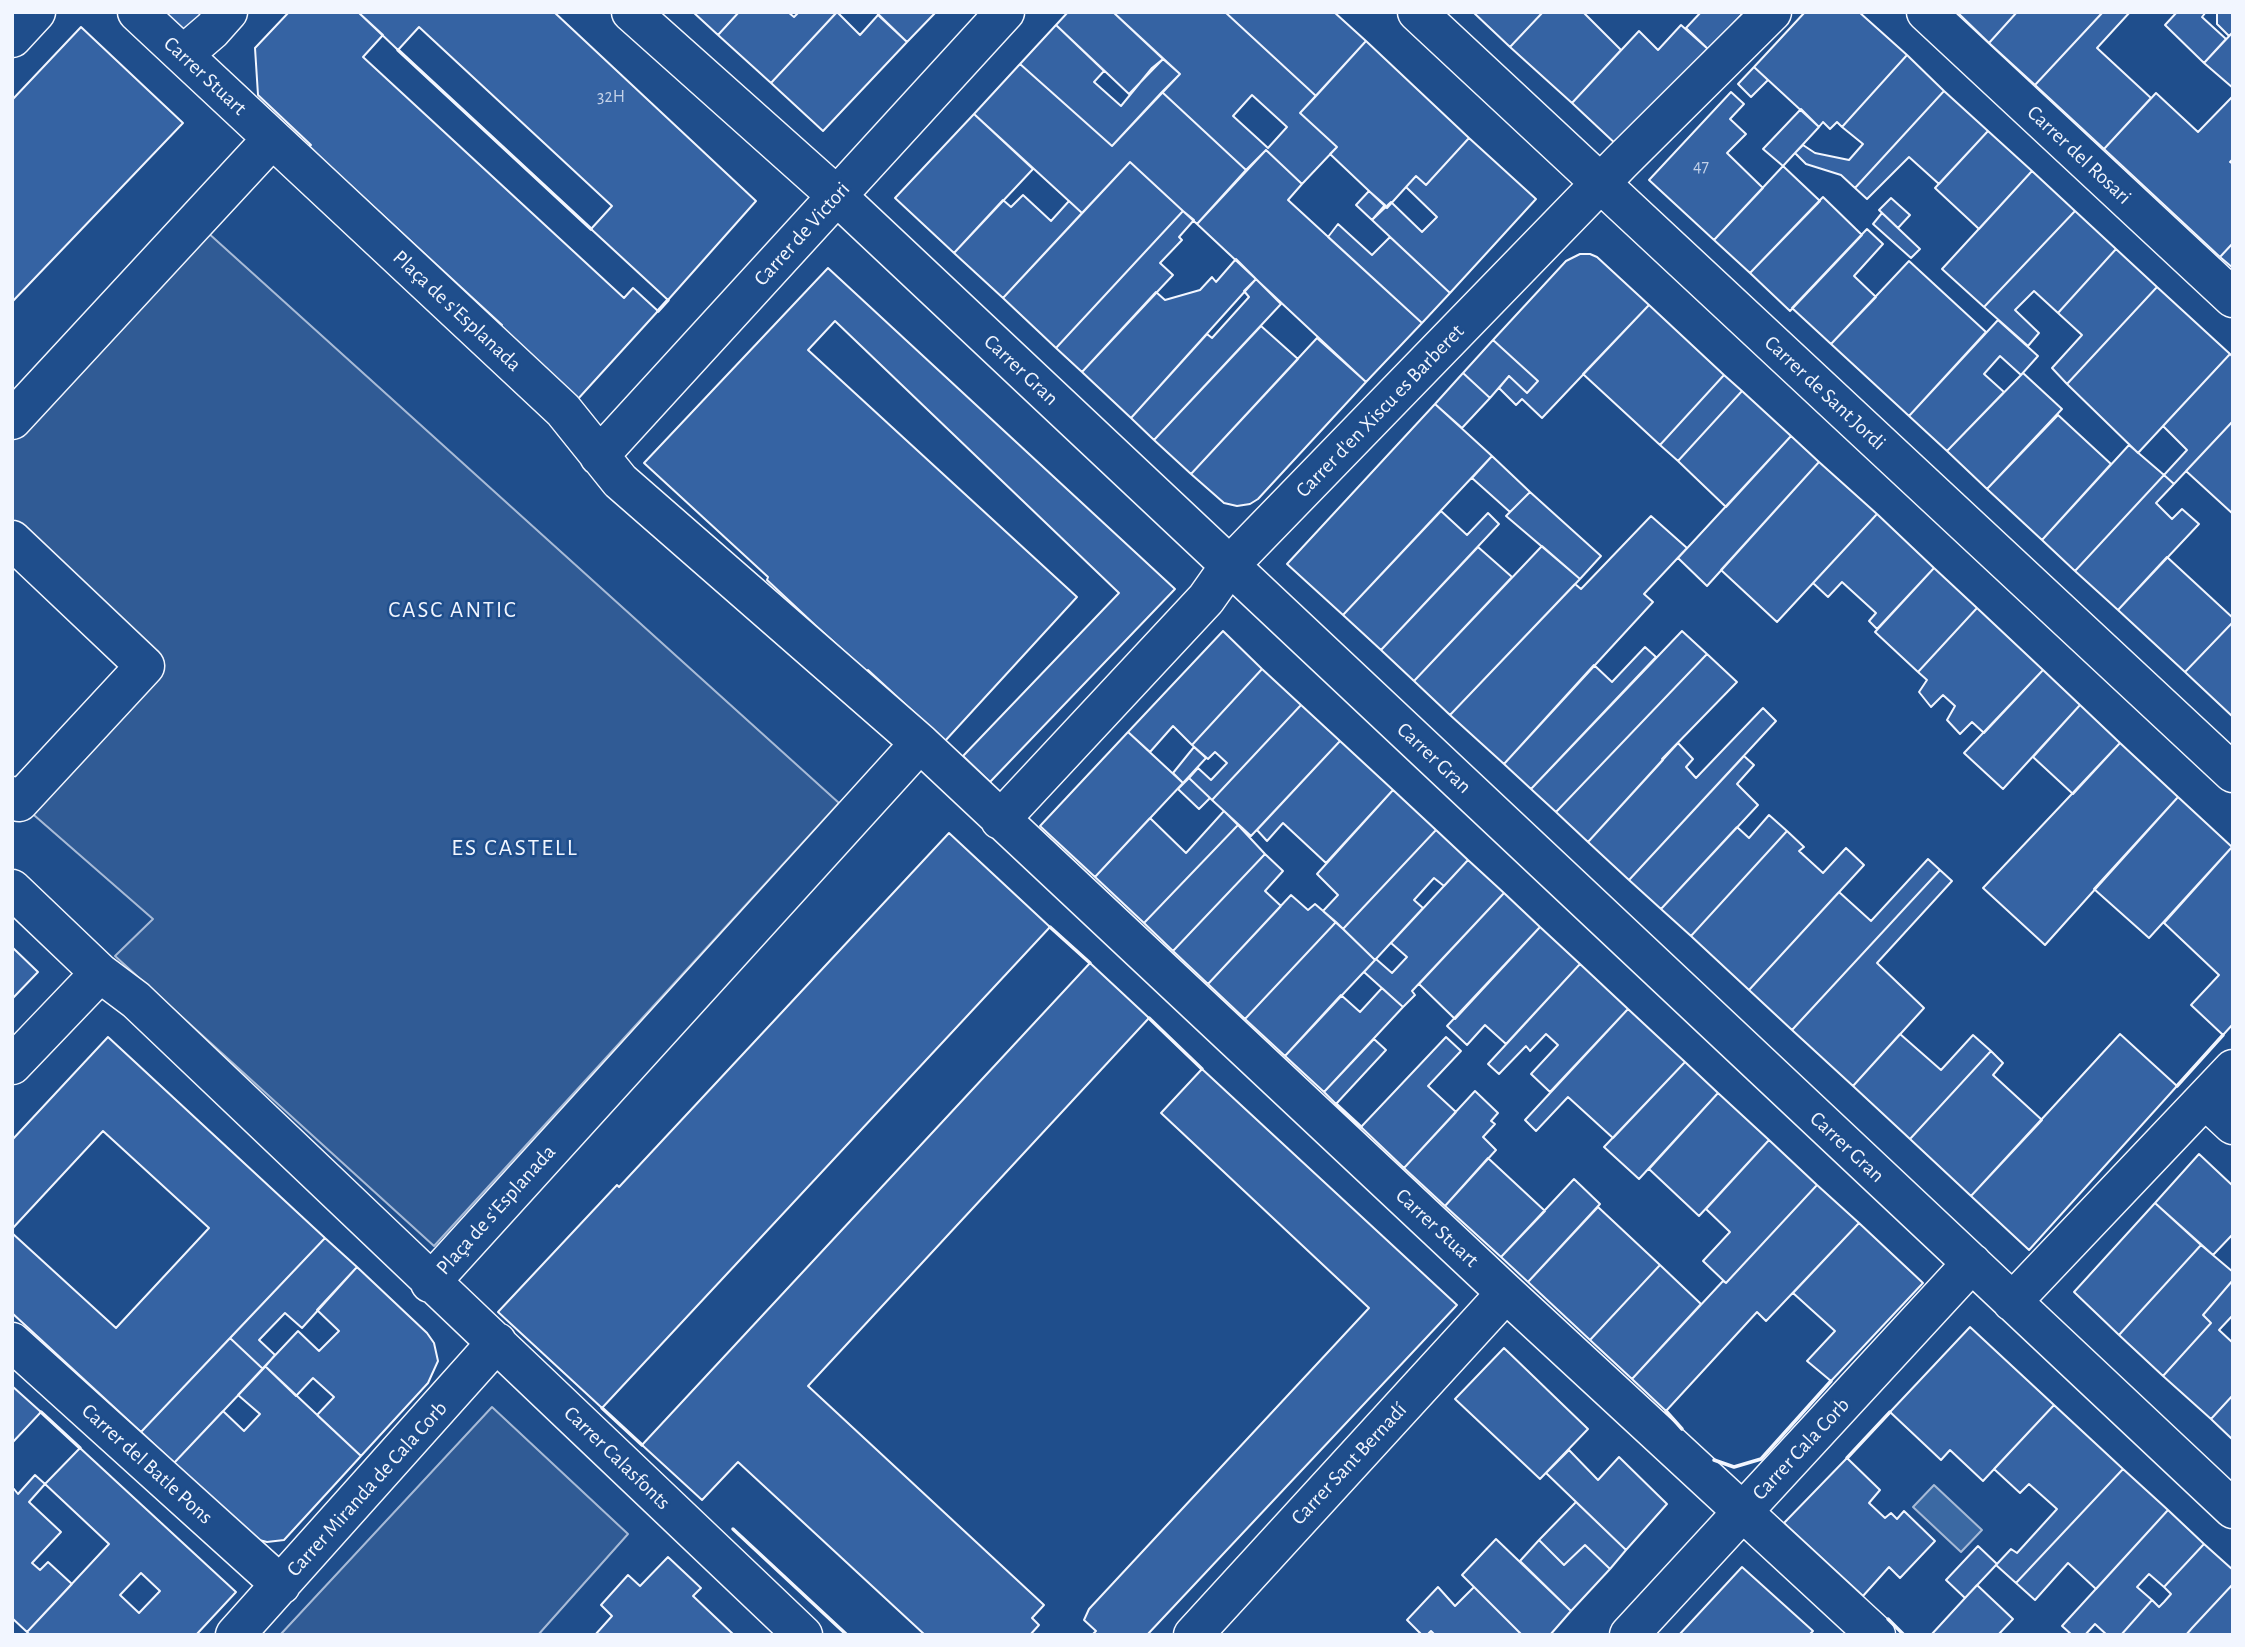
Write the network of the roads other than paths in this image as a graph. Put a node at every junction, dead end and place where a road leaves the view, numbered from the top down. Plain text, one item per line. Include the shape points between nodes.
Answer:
1 (36, 12) edge
2 (137, 12) edge
3 (228, 12) edge
4 (631, 12) edge
5 (1005, 12) edge
6 (1417, 12) edge
7 (1772, 12) edge
8 (1926, 12) edge
9 (12, 38) edge
10 (183, 55) junction
11 (272, 139) junction
12 (1601, 183) junction
13 (837, 196) junction
14 (2233, 298) edge
15 (12, 420) edge
16 (599, 456) junction
17 (12, 540) edge
18 (1230, 565) junction
19 (920, 743) junction
20 (2233, 773) edge
21 (12, 796) edge
22 (1000, 820) junction
23 (12, 889) edge
24 (100, 973) junction
25 (12, 1065) edge
26 (2233, 1069) edge
27 (2205, 1099) junction
28 (2233, 1125) edge
29 (1972, 1263) junction
30 (430, 1283) junction
31 (1506, 1293) junction
32 (2012, 1302) junction
33 (12, 1342) edge
34 (497, 1342) junction
35 (2233, 1509) edge
36 (1744, 1512) junction
37 (281, 1585) junction
38 (1862, 1630) edge
39 (235, 1635) edge
40 (803, 1635) edge
41 (1193, 1635) edge
42 (1629, 1635) edge

1 - 9 street
2 - 10 street, Carrer Stuart
3 - 10 street
4 - 13 street, Carrer Gran
5 - 13 street, Carrer de Victori
6 - 12 street, Carrer de Sant Jordi
7 - 12 street, Carrer d'en Xiscu es Barberet
8 - 14 street, Carrer del Rosari
10 - 11 street, Carrer Stuart
11 - 15 street
11 - 16 street, Plaça de s'Esplanada via 563,410
12 - 18 street, Carrer d'en Xiscu es Barberet
12 - 20 street, Carrer de Sant Jordi
13 - 16 street, Carrer de Victori
13 - 18 street, Carrer Gran
16 - 19 street, Plaça de s'Esplanada via 620,481
17 - 21 street via 145,666 19,802
18 - 22 street, Carrer d'en Xiscu es Barberet via 1206,599
18 - 29 street, Carrer Gran
19 - 22 street, Plaça de s'Esplanada
19 - 30 street, Plaça de s'Esplanada
22 - 31 street, Carrer Stuart
23 - 24 street, Plaça de s'Esplanada
24 - 25 street
24 - 30 street, Plaça de s'Esplanada via 136,1000
26 - 27 street
27 - 28 street
27 - 32 street
29 - 32 street, Carrer Gran
29 - 36 street, Carrer Cala Corb
30 - 34 street, Carrer Calasfonts
31 - 36 street, Carrer Stuart
31 - 41 street, Carrer Sant Bernadí
32 - 35 street, Carrer Gran
33 - 37 street, Carrer del Batle Pons
34 - 37 street, Carrer Miranda de Cala Corb
34 - 40 street, Carrer Calasfonts
36 - 38 street, Carrer Stuart
36 - 42 street, Carrer Cala Corb
37 - 39 street, Carrer Miranda de Cala Corb

